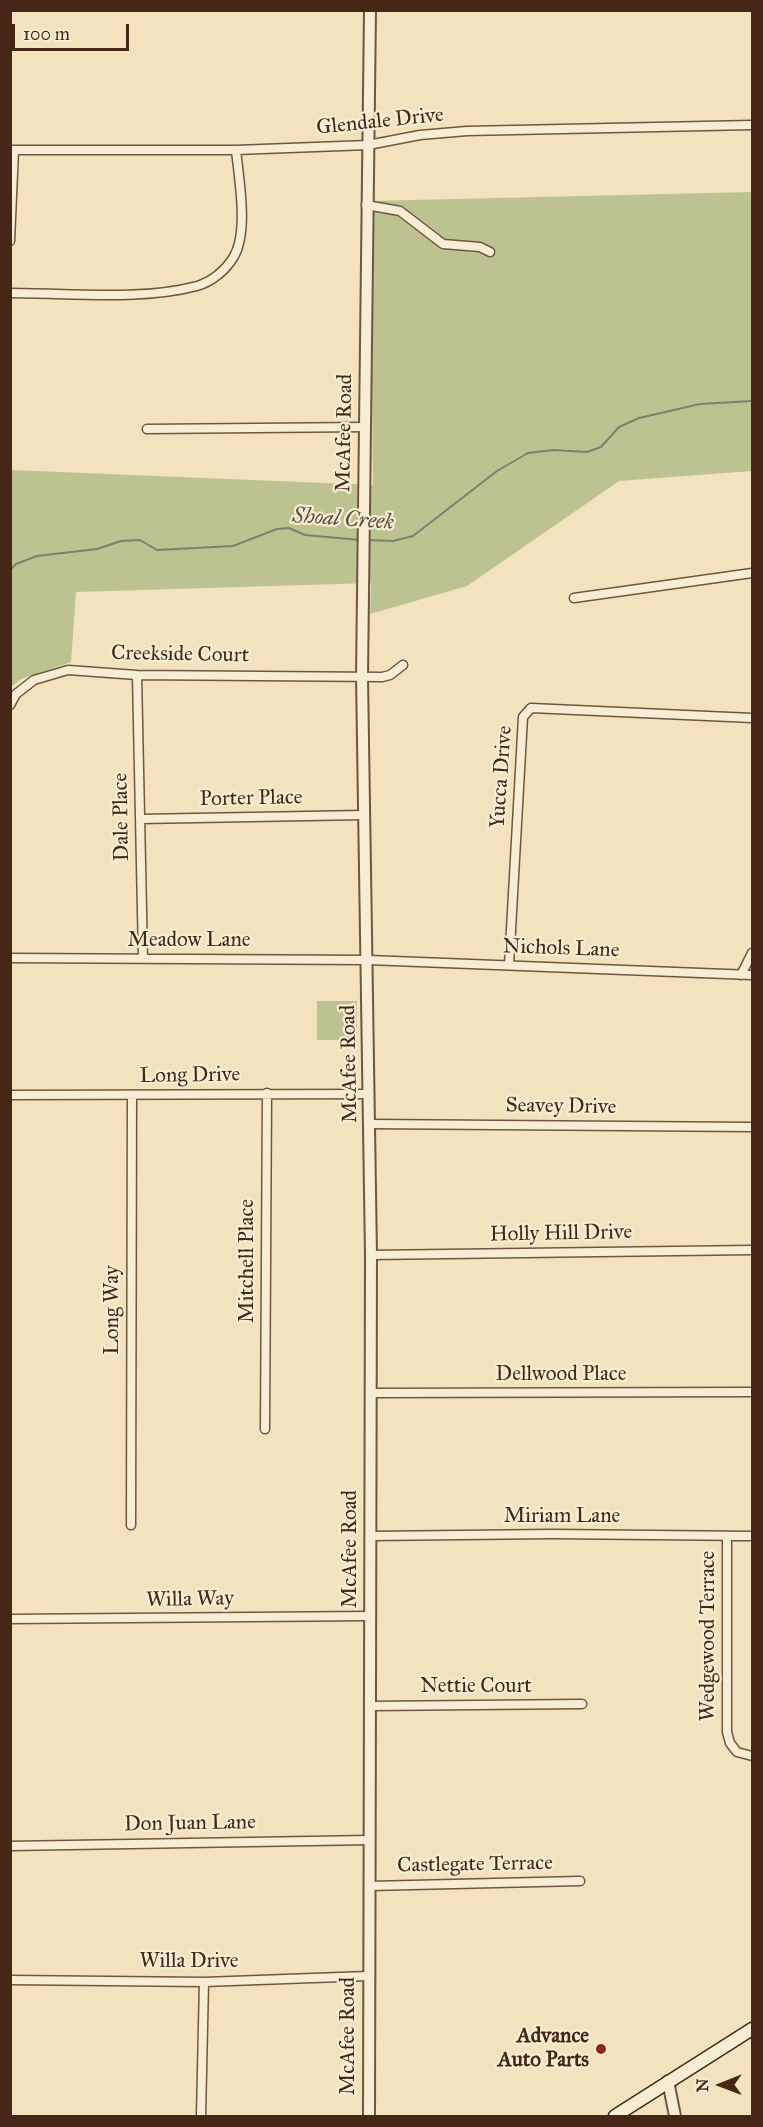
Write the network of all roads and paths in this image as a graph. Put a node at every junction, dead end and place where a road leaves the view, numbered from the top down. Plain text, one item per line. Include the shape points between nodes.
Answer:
1 (370, 10) edge
2 (753, 125) edge
3 (368, 145) junction
4 (12, 150) edge
5 (236, 150) junction
6 (366, 205) junction
7 (10, 241) edge
8 (490, 252) dead end
9 (10, 293) edge
10 (365, 427) junction
11 (147, 429) dead end
12 (753, 573) edge
13 (574, 598) dead end
14 (403, 664) dead end
15 (137, 675) junction
16 (362, 677) junction
17 (10, 705) edge
18 (753, 718) edge
19 (363, 815) junction
20 (140, 819) junction
21 (753, 953) edge
22 (10, 958) edge
23 (143, 958) junction
24 (368, 960) junction
25 (509, 965) junction
26 (741, 975) junction
27 (753, 975) edge
28 (267, 1093) junction
29 (369, 1094) junction
30 (10, 1095) edge
31 (132, 1095) junction
32 (370, 1124) junction
33 (753, 1127) edge
34 (753, 1250) edge
35 (371, 1255) junction
36 (753, 1392) edge
37 (370, 1393) junction
38 (265, 1429) dead end
39 (131, 1525) dead end
40 (370, 1536) junction
41 (753, 1536) edge
42 (727, 1537) junction
43 (370, 1616) junction
44 (10, 1619) edge
45 (582, 1704) dead end
46 (371, 1706) junction
47 (753, 1756) edge
48 (370, 1840) junction
49 (10, 1846) edge
50 (580, 1881) dead end
51 (370, 1886) junction
52 (368, 1976) junction
53 (10, 1980) edge
54 (204, 1982) junction
55 (753, 2029) edge
56 (668, 2081) junction
57 (201, 2116) edge
58 (369, 2116) edge
59 (615, 2116) edge
60 (675, 2116) edge

1 - 3 street, McAfee Road
2 - 3 street, Glendale Drive via 467,131
3 - 5 street, Glendale Drive
3 - 6 street, McAfee Road
4 - 5 street, Glendale Drive
4 - 7 street
5 - 9 street via 241,235 233,258 217,276 175,290 126,294
6 - 8 street via 400,211 443,244 480,246
6 - 10 street, McAfee Road
10 - 11 street
10 - 16 street, McAfee Road
12 - 13 street
14 - 16 street, Creekside Court via 390,675
15 - 16 street, Creekside Court
15 - 17 street, Creekside Court via 80,670 45,675 25,686
15 - 20 street, Dale Place
16 - 19 street, McAfee Road
18 - 25 street, Yucca Drive via 531,708 523,717
19 - 20 street, Porter Place
19 - 24 street, McAfee Road
20 - 23 street, Dale Place
21 - 26 street
22 - 23 street, Meadow Lane
23 - 24 street, Meadow Lane
24 - 25 street, Nichols Lane
24 - 29 street, McAfee Road
25 - 26 street, Nichols Lane
26 - 27 street, Nichols Lane
28 - 29 street, Long Drive
28 - 31 street, Long Drive
28 - 38 street, Mitchell Place
29 - 32 street, McAfee Road
30 - 31 street, Long Drive
31 - 39 street, Long Way
32 - 33 street, Seavey Drive
32 - 35 street, McAfee Road
34 - 35 street, Holly Hill Drive
35 - 37 street, McAfee Road
36 - 37 street, Dellwood Place
37 - 40 street, McAfee Road
40 - 42 street, Miriam Lane
40 - 43 street, McAfee Road
41 - 42 street, Miriam Lane
42 - 47 street, Wedgewood Terrace via 727,1731 737,1752
43 - 44 street, Willa Way
43 - 46 street, McAfee Road
45 - 46 street, Nettie Court
46 - 48 street, McAfee Road
48 - 49 street, Don Juan Lane
48 - 51 street, McAfee Road
50 - 51 street, Castlegate Terrace
51 - 52 street, McAfee Road
52 - 54 street, Willa Drive
52 - 58 street, McAfee Road
53 - 54 street, Willa Drive
54 - 57 street
55 - 56 main road
56 - 59 main road
56 - 60 street

